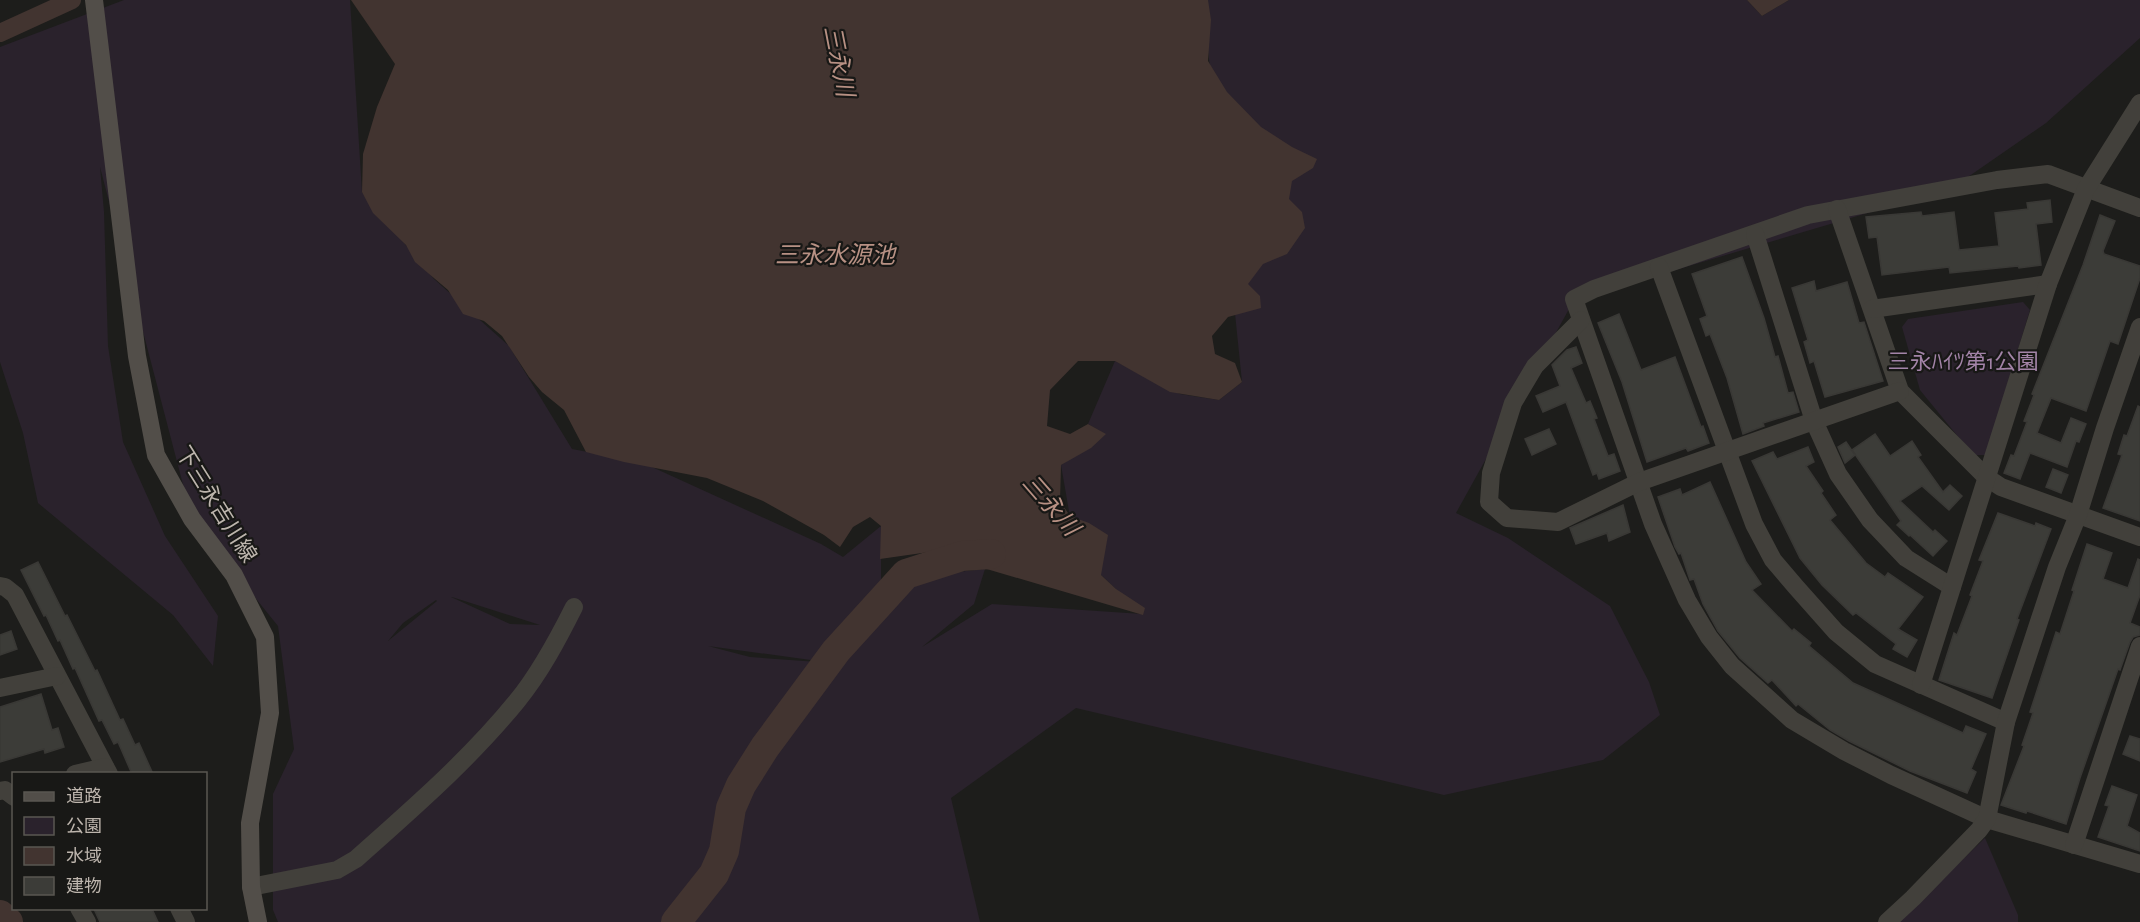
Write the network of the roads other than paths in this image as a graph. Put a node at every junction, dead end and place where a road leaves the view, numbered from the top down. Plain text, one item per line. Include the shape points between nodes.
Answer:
1 (94, 0) edge
2 (2140, 103) edge
3 (2086, 189) junction
4 (2140, 208) edge
5 (1837, 209) junction
6 (1755, 234) junction
7 (1659, 267) junction
8 (2048, 284) junction
9 (1872, 309) junction
10 (1581, 320) junction
11 (2140, 327) edge
12 (1900, 391) junction
13 (1814, 422) junction
14 (1726, 451) junction
15 (1986, 477) junction
16 (1639, 482) junction
17 (2078, 515) junction
18 (2140, 537) edge
19 (0, 586) edge
20 (1952, 587) junction
21 (574, 607) dead end
22 (2140, 646) edge
23 (57, 676) junction
24 (1921, 685) junction
25 (0, 688) edge
26 (2006, 722) junction
27 (107, 770) edge
28 (91, 772) edge
29 (1987, 819) junction
30 (2074, 845) junction
31 (2140, 864) edge
32 (251, 886) junction
33 (258, 922) edge
34 (1887, 922) edge

1 - 32 main road, 下三永吉川線 via 137,356 156,455 192,519 234,575 265,637 270,713 250,822
2 - 3 street
3 - 4 street
3 - 5 street via 2048,174
3 - 8 street
5 - 6 street
5 - 9 street
6 - 7 street
6 - 13 street
7 - 10 street via 1574,299
7 - 14 street
8 - 9 street
8 - 15 street
9 - 12 street
10 - 16 street
10 - 16 street via 1534,366 1513,403 1491,473 1489,502 1507,518 1558,522
11 - 17 street
12 - 13 street
12 - 15 street
13 - 14 street
13 - 20 street via 1838,474 1870,520 1906,558
14 - 16 street
14 - 24 street via 1754,524 1773,560 1836,632 1875,664
15 - 17 street via 2001,487
15 - 20 street
16 - 29 street via 1687,600 1732,666 1792,720 1835,746
17 - 18 street
17 - 26 street
19 - 23 street via 15,596
20 - 24 street
21 - 32 street via 556,644 518,700 459,766 356,859 337,870
22 - 30 street
23 - 25 street
23 - 27 street
24 - 26 street
26 - 29 street
27 - 28 street
29 - 30 street
29 - 34 street
30 - 31 street
32 - 33 main road, 下三永吉川線

